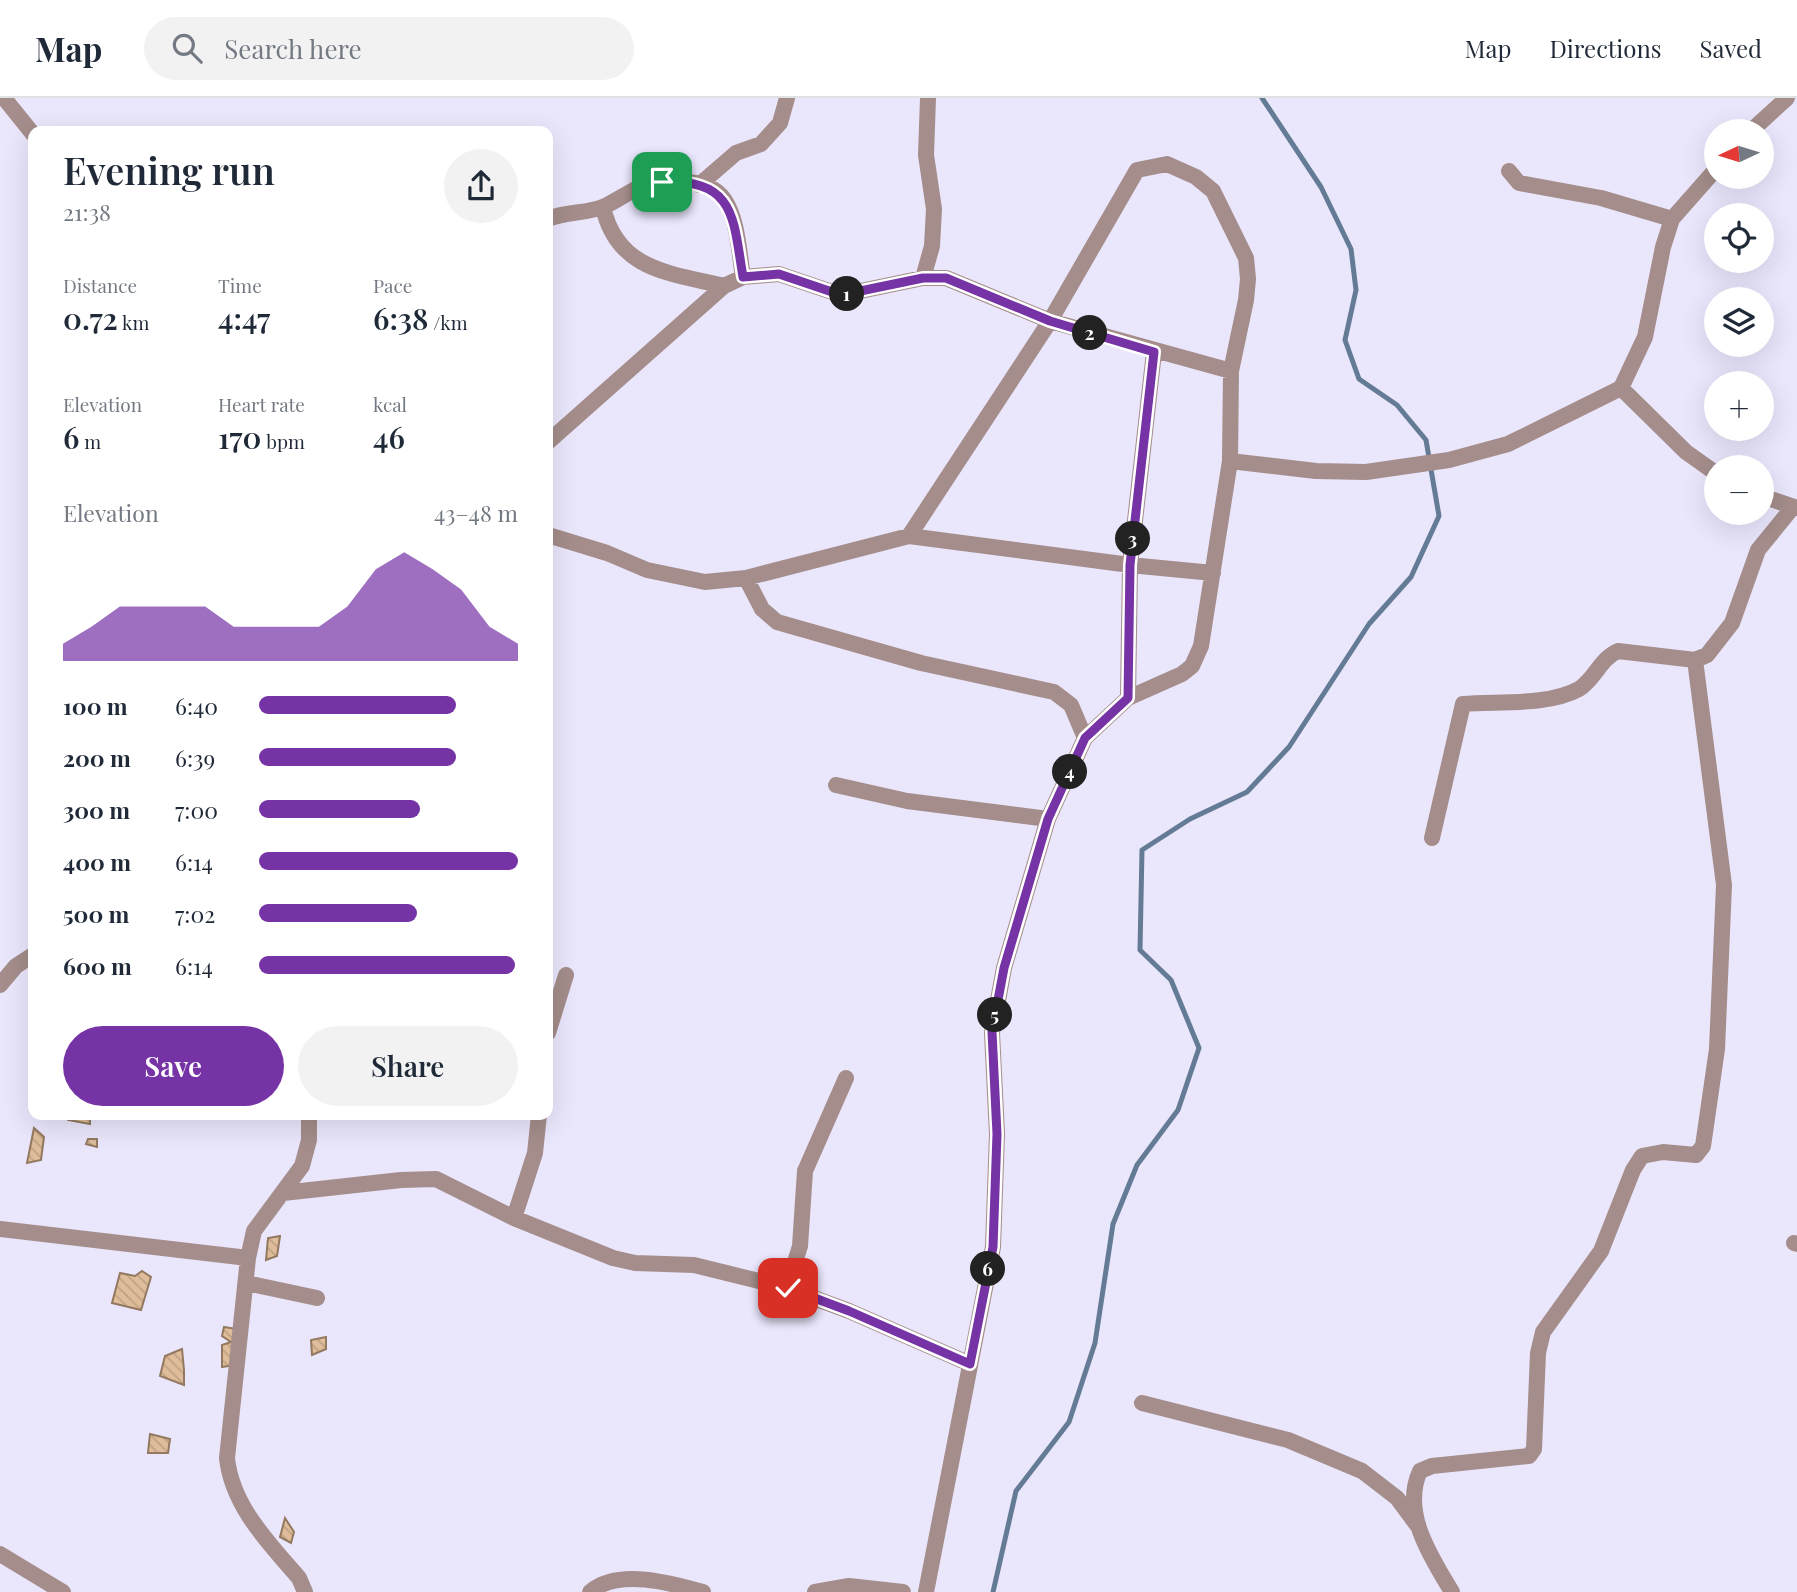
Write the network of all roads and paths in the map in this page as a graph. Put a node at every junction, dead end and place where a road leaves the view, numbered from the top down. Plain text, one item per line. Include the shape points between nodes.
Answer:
1 (4, 98) edge
2 (787, 98) edge
3 (929, 98) edge
4 (1787, 98) edge
5 (1764, 119) edge
6 (28, 128) edge
7 (1509, 171) dead end
8 (1704, 182) edge
9 (699, 185) junction
10 (603, 207) junction
11 (553, 218) edge
12 (1672, 219) junction
13 (743, 277) junction
14 (923, 278) junction
15 (724, 286) junction
16 (1050, 321) junction
17 (1154, 352) junction
18 (1231, 371) junction
19 (1621, 387) junction
20 (553, 438) edge
21 (1230, 461) junction
22 (1704, 465) edge
23 (1774, 500) edge
24 (1795, 507) edge
25 (909, 536) junction
26 (553, 537) edge
27 (1130, 565) junction
28 (1213, 573) junction
29 (746, 578) junction
30 (1695, 660) junction
31 (1128, 698) junction
32 (1085, 738) junction
33 (836, 785) dead end
34 (1048, 819) junction
35 (1432, 838) dead end
36 (28, 958) edge
37 (566, 975) dead end
38 (0, 985) edge
39 (553, 1017) edge
40 (846, 1078) dead end
41 (309, 1120) edge
42 (538, 1120) edge
43 (283, 1193) junction
44 (514, 1218) junction
45 (0, 1230) edge
46 (248, 1258) junction
47 (246, 1283) junction
48 (788, 1288) junction
49 (317, 1298) dead end
50 (970, 1364) junction
51 (1142, 1403) dead end
52 (1419, 1527) junction
53 (0, 1554) edge
54 (302, 1585) edge
55 (63, 1592) edge
56 (312, 1592) edge
57 (590, 1592) edge
58 (703, 1592) edge
59 (815, 1592) edge
60 (903, 1592) edge
61 (926, 1592) edge
62 (1452, 1592) edge

1 - 6 street
2 - 9 street via 780,123 761,144 736,153
3 - 14 street via 926,155 934,209 932,247
4 - 5 street
7 - 12 street via 1519,183 1601,198
8 - 12 street
9 - 10 street via 662,182
9 - 13 street via 724,199
10 - 11 street
10 - 15 street via 608,229 635,259 657,270
12 - 19 street via 1662,247 1645,337
13 - 14 street via 779,274 841,295
13 - 15 street
14 - 16 street via 946,278
15 - 20 street
16 - 17 street
16 - 18 street via 1137,170 1167,164 1213,191 1246,258 1246,300
16 - 25 street
17 - 18 street
17 - 27 street
18 - 21 street
19 - 21 street via 1508,444 1423,465 1366,472 1316,471
19 - 22 street
21 - 28 street
23 - 24 street
24 - 30 street via 1758,550 1731,623 1707,655
25 - 27 street
25 - 29 street
26 - 29 street via 647,570 705,582
27 - 28 street
27 - 31 street
28 - 31 street via 1201,646 1192,666
29 - 32 street via 762,609 777,622 921,663 1054,692 1071,705
30 - 35 street via 1618,651 1599,666 1589,682 1562,696 1463,704
30 - 52 street via 1724,885 1717,1049 1703,1146 1696,1155 1663,1152 1642,1156 1633,1170 1601,1251 1543,1332 1534,1449 1529,1457 1420,1471 1414,1499
31 - 32 street
32 - 34 street
33 - 34 street via 906,801
34 - 50 street via 1004,968 992,1032 997,1134 993,1247
36 - 38 street
37 - 39 street
40 - 48 street via 805,1171 800,1246
41 - 43 street via 302,1166
42 - 44 street via 535,1153
43 - 44 street via 428,1178
43 - 46 street via 254,1231
44 - 48 street via 613,1258 694,1265
45 - 46 street
46 - 47 street
47 - 49 street
47 - 54 street via 227,1458 229,1480 242,1506
48 - 50 street
50 - 61 street
51 - 52 street via 1288,1440 1362,1471 1397,1498
52 - 62 street via 1428,1553
53 - 55 street
54 - 56 street
57 - 58 street via 604,1583 632,1579
59 - 60 street via 849,1586

